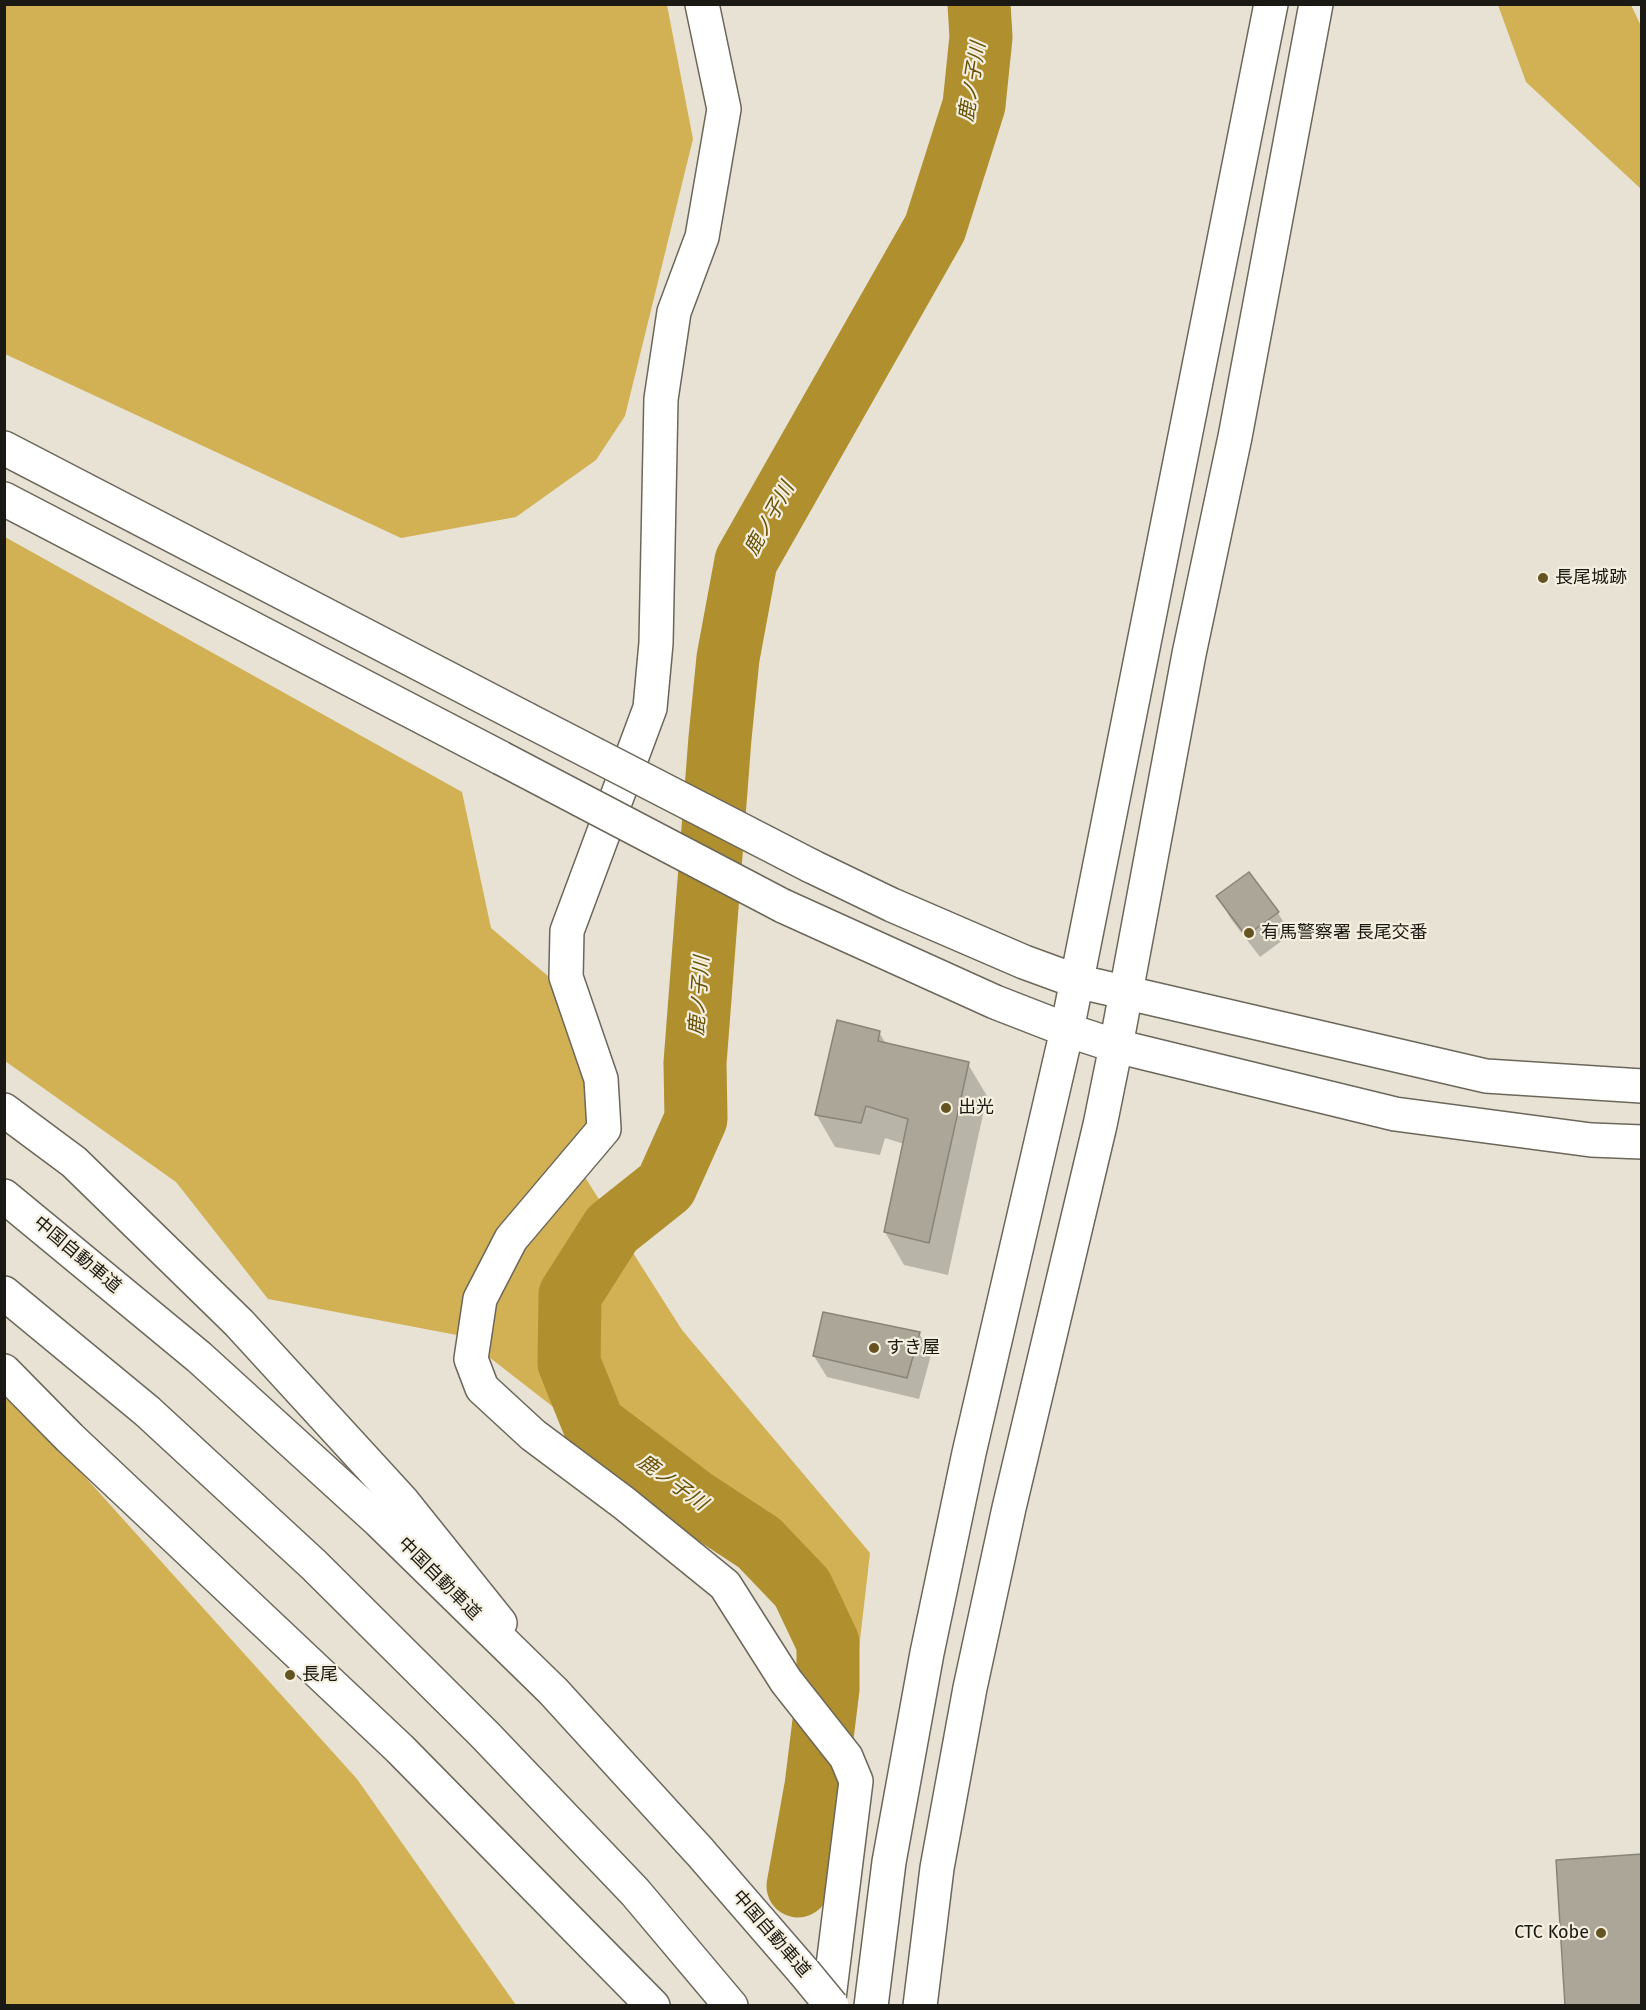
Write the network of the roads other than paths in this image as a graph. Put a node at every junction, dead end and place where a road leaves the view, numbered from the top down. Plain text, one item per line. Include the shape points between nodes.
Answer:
1 (702, 4) edge
2 (1271, 4) edge
3 (1316, 4) edge
4 (4, 448) edge
5 (4, 499) edge
6 (1076, 981) junction
7 (1126, 993) junction
8 (1067, 1030) junction
9 (1116, 1046) junction
10 (1641, 1086) edge
11 (4, 1110) edge
12 (1641, 1142) edge
13 (4, 1196) edge
14 (4, 1293) edge
15 (4, 1371) edge
16 (553, 1691) junction
17 (653, 2006) edge
18 (731, 2006) edge
19 (830, 2006) edge
20 (871, 2006) edge
21 (920, 2006) edge

1 - 19 main road via 724,110 702,237 674,312 661,399 656,643 650,708 567,931 566,977 601,1079 604,1129 511,1239 480,1299 471,1359 482,1388 533,1435 725,1585 786,1680 846,1757 856,1780
2 - 6 main road
3 - 7 main road
4 - 6 main road, bridge via 811,866 903,910
5 - 8 main road, bridge via 783,906
6 - 7 main road
6 - 8 main road
7 - 9 main road
7 - 10 main road via 1486,1076
8 - 9 main road
8 - 20 main road via 927,1653 888,1862
9 - 12 main road via 1395,1113 1591,1140
9 - 21 main road via 970,1688 936,1868
11 - 16 main road via 74,1162 239,1323 403,1502
13 - 16 main road, 中国自動車道 via 199,1357 380,1521
14 - 18 main road via 147,1411 314,1565 635,1892
15 - 17 main road via 400,1749
16 - 19 main road, 中国自動車道, bridge via 700,1852

